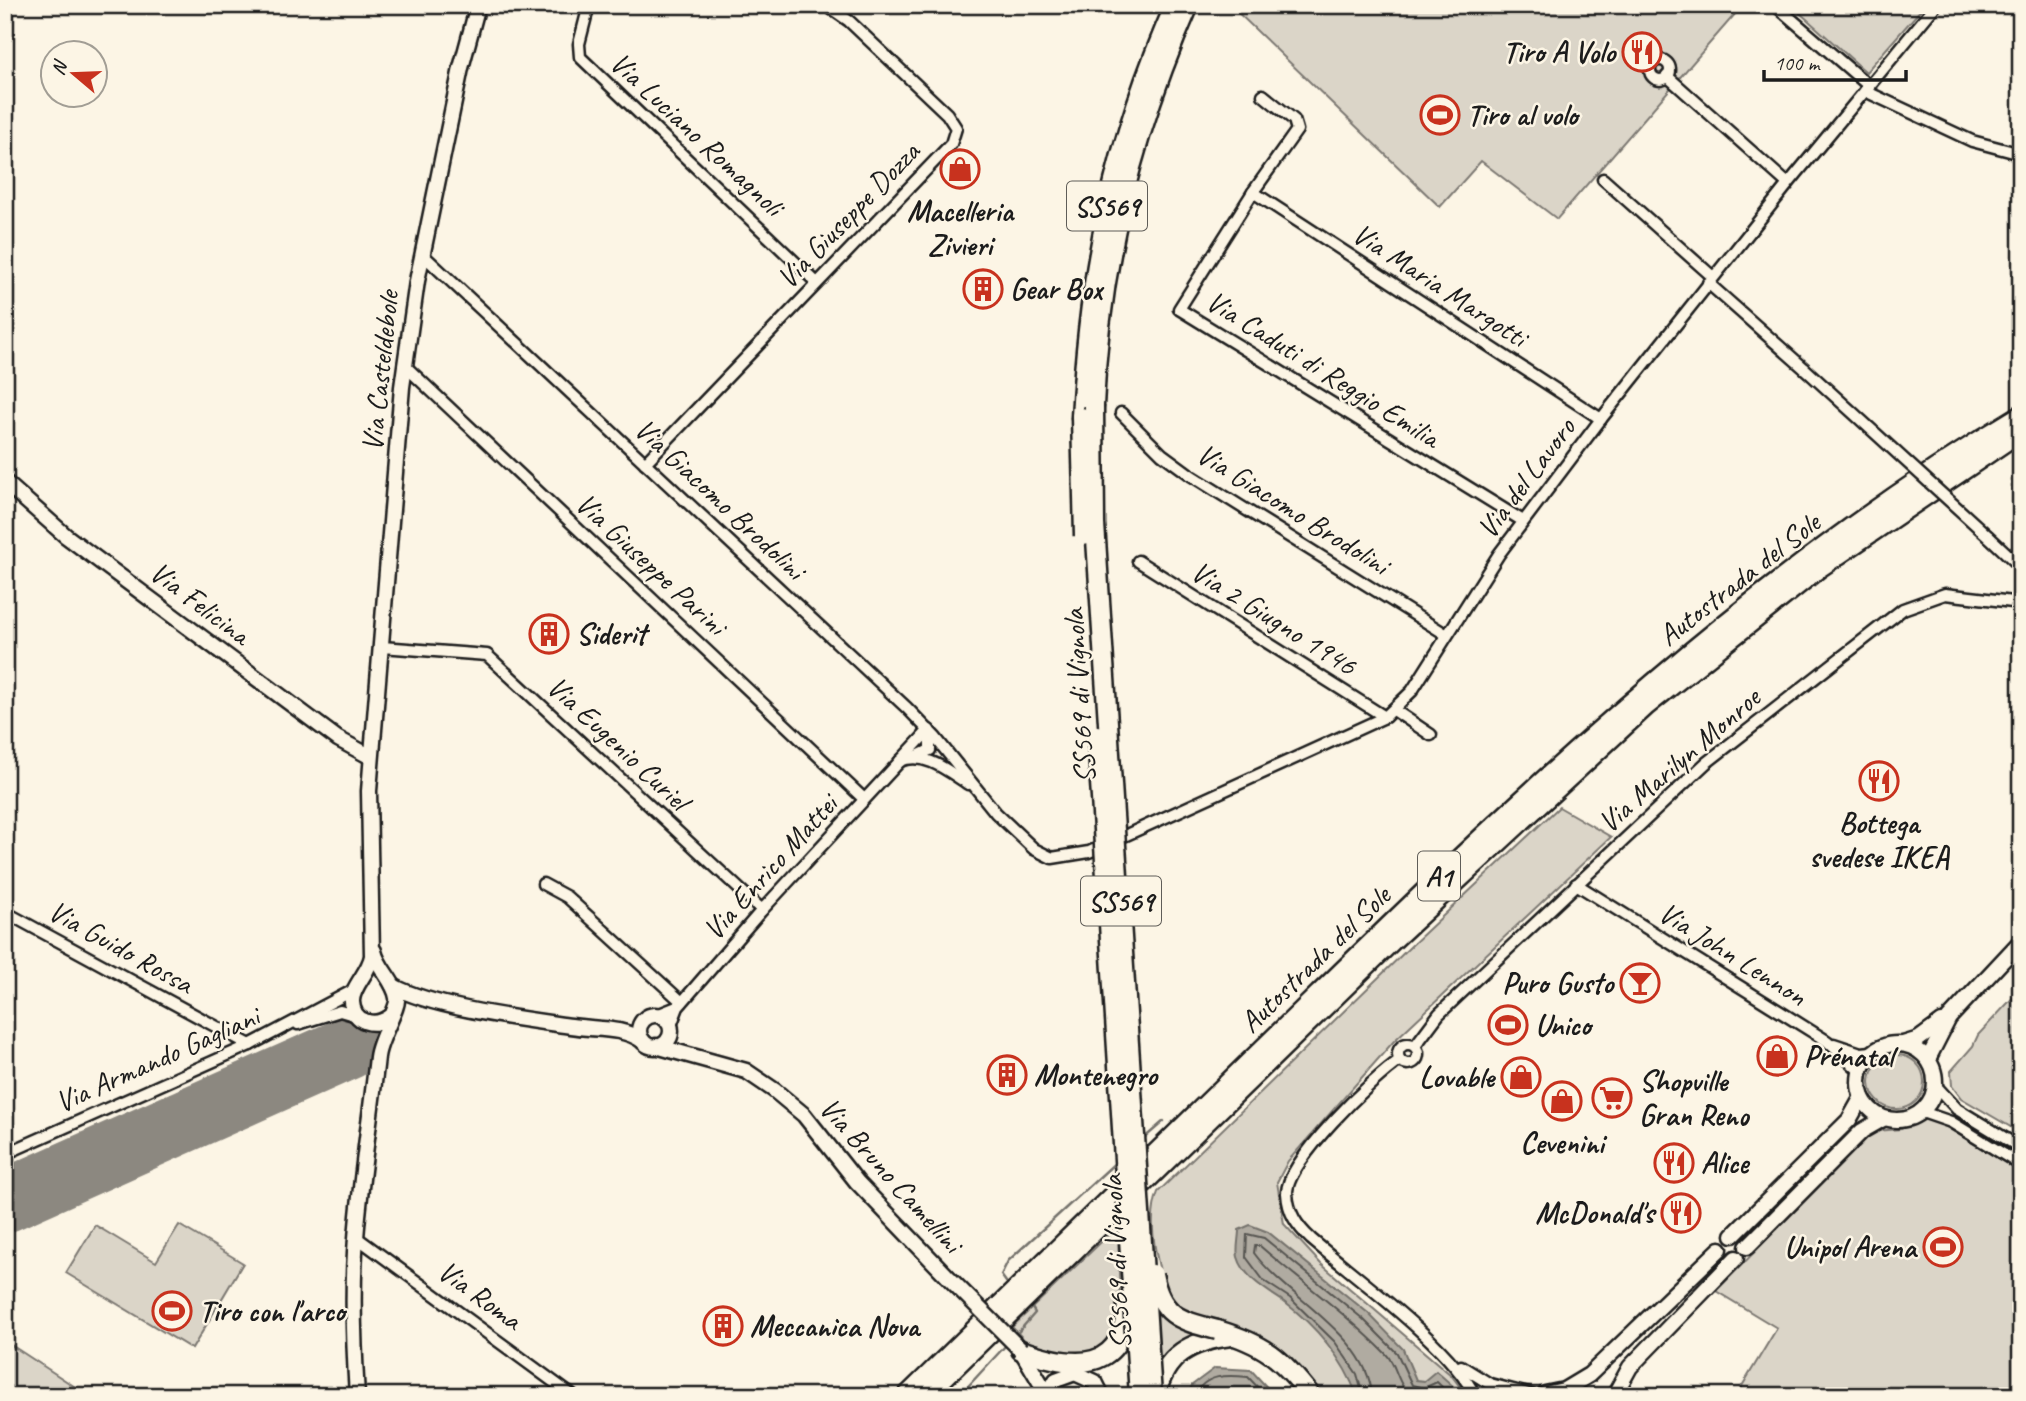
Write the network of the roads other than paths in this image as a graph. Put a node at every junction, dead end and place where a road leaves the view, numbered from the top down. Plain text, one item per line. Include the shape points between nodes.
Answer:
1 (478, 5) edge
2 (589, 5) edge
3 (826, 5) edge
4 (1175, 5) edge
5 (1189, 5) edge
6 (1775, 5) edge
7 (1936, 5) edge
8 (1667, 76) dead end
9 (1867, 88) junction
10 (1263, 95) dead end
11 (2021, 154) edge
12 (1603, 179) dead end
13 (1788, 184) junction
14 (1253, 192) junction
15 (422, 254) junction
16 (1711, 280) junction
17 (817, 283) junction
18 (404, 365) junction
19 (1087, 411) junction
20 (1121, 412) dead end
21 (2021, 415) edge
22 (1601, 419) junction
23 (2021, 431) edge
24 (645, 463) junction
25 (5, 482) edge
26 (1523, 521) junction
27 (1138, 561) dead end
28 (2021, 567) edge
29 (2021, 603) edge
30 (1447, 635) junction
31 (382, 647) junction
32 (1394, 710) junction
33 (1385, 717) junction
34 (929, 730) junction
35 (1431, 735) dead end
36 (372, 753) junction
37 (913, 758) junction
38 (900, 761) junction
39 (974, 788) junction
40 (864, 799) junction
41 (543, 884) dead end
42 (1576, 884) junction
43 (762, 911) junction
44 (5, 912) edge
45 (2021, 941) edge
46 (373, 949) junction
47 (358, 985) junction
48 (391, 985) junction
49 (422, 998) junction
50 (680, 1004) junction
51 (657, 1015) junction
52 (392, 1016) junction
53 (1949, 1018) junction
54 (364, 1020) junction
55 (642, 1021) junction
56 (290, 1026) junction
57 (621, 1030) junction
58 (670, 1030) junction
59 (1827, 1041) junction
60 (650, 1043) junction
61 (1903, 1044) junction
62 (250, 1045) junction
63 (378, 1052) junction
64 (1872, 1052) junction
65 (695, 1059) junction
66 (1928, 1059) junction
67 (1860, 1071) junction
68 (1935, 1085) junction
69 (1862, 1097) junction
70 (1922, 1112) junction
71 (1883, 1119) junction
72 (1136, 1134) junction
73 (2021, 1148) edge
74 (5, 1154) edge
75 (2021, 1165) edge
76 (1733, 1235) dead end
77 (356, 1237) junction
78 (1747, 1247) dead end
79 (1720, 1249) dead end
80 (1736, 1258) dead end
81 (1131, 1266) junction
82 (1236, 1336) junction
83 (1443, 1353) junction
84 (1024, 1354) junction
85 (1060, 1377) junction
86 (1047, 1395) edge
87 (1540, 1395) edge
88 (357, 1396) edge
89 (573, 1396) edge
90 (907, 1396) edge
91 (925, 1396) edge
92 (1102, 1396) edge
93 (1139, 1396) edge
94 (1154, 1396) edge
95 (1311, 1396) edge
96 (1475, 1396) edge
97 (1568, 1396) edge
98 (1614, 1396) edge

1 - 15 street, Via Casteldebole
2 - 17 street, Via Luciano Romagnoli via 580,57
3 - 17 street, Via Giuseppe Dozza via 849,21 947,114 956,128 951,144
4 - 19 highway, SS569 di Vignola / SS569 via 1129,128 1102,228 1089,305
5 - 19 highway, SS569 di Vignola / SS569 via 1144,120 1121,206
6 - 9 street
7 - 9 street, Via del Lavoro
8 - 13 street
9 - 11 street via 1972,141
9 - 13 street, Via del Lavoro
10 - 14 street, Via Caduti di Reggio Emilia via 1294,120 1297,130
12 - 16 street
13 - 16 street, Via del Lavoro
14 - 22 street, Via Maria Margotti
14 - 26 street, Via Caduti di Reggio Emilia via 1179,309
15 - 18 street, Via Casteldebole
15 - 24 street, Via Giacomo Brodolini
16 - 22 street, Via del Lavoro
16 - 28 street, bridge
17 - 24 street, Via Giuseppe Dozza
18 - 31 street, Via Casteldebole
18 - 40 street, Via Giuseppe Parini
19 - 72 highway, SS569 di Vignola / SS569, bridge
19 - 81 highway, SS569 di Vignola / SS569, bridge via 1082,497
20 - 30 street, Via Giacomo Brodolini via 1162,454 1192,476
21 - 90 highway, Autostrada del Sole / A1 via 1895,496 1783,577 1578,747
22 - 26 street, Via del Lavoro
23 - 91 highway, Autostrada del Sole / A1 via 1819,568 1616,733 1392,941
24 - 34 street, Via Giacomo Brodolini
25 - 36 street, Via Felicina via 66,536 338,738
26 - 30 street, Via del Lavoro
27 - 33 street, Via 2 Giugno 1946
29 - 42 street, Via Marilyn Monroe via 1945,594 1903,609 1727,746
30 - 32 street, Via del Lavoro via 1412,691
31 - 36 street, Via Casteldebole
31 - 43 street, Via Eugenio Curiel via 487,655
32 - 33 street, Via del Lavoro
32 - 35 street
33 - 39 street, Via del Lavoro via 1077,856 1052,858 1034,849
34 - 37 street via 930,750
34 - 38 street, Via Enrico Mattei
34 - 39 street, Via Giacomo Brodolini
36 - 46 street via 368,824
37 - 38 street
37 - 39 street via 937,764
38 - 40 street, Via Enrico Mattei
40 - 43 street, Via Enrico Mattei
41 - 50 street via 567,897
42 - 59 street, Via John Lennon
42 - 83 street, Via Marilyn Monroe via 1439,1014 1415,1046 1401,1047 1400,1060 1364,1088 1294,1170 1287,1191 1296,1224
43 - 50 street, Via Enrico Mattei
44 - 62 street, Via Guido Rossa
45 - 53 street
46 - 47 street via 371,965
46 - 48 street via 378,967
47 - 48 street via 375,977
47 - 54 street via 352,1003
47 - 56 street, Via Armando Gagliani
48 - 49 street
48 - 52 street via 398,1003
49 - 52 street via 411,1000
49 - 57 street via 572,1026
50 - 51 street, Via Enrico Mattei
50 - 58 street, Via Enrico Mattei
51 - 55 street
51 - 58 street via 667,1021
52 - 54 street via 383,1022
52 - 63 street
53 - 61 street via 1926,1036
53 - 66 street
54 - 56 street, Via Armando Gagliani via 340,1011
54 - 63 street via 376,1034
55 - 57 street
55 - 60 street via 639,1033
56 - 62 street, Via Armando Gagliani
57 - 60 street, Via Bruno Camellini
58 - 60 street via 668,1040
58 - 65 street via 679,1046
59 - 64 street via 1861,1053
59 - 67 street, Via John Lennon
60 - 65 street, Via Bruno Camellini
61 - 64 street
61 - 66 street
62 - 74 street, Via Armando Gagliani
63 - 77 street
64 - 67 street
65 - 84 street, Via Bruno Camellini, bridge via 746,1071 804,1115 857,1182
66 - 68 street
67 - 69 street
68 - 70 street
68 - 73 street via 1958,1109
69 - 71 street
69 - 76 street via 1849,1120
70 - 71 street via 1903,1119
70 - 75 street via 1937,1115
71 - 78 street via 1862,1131
72 - 82 highway, bridge via 1158,1296 1175,1316
72 - 94 highway, SS569 di Vignola / SS569, bridge
77 - 88 street
77 - 89 street, Via Roma
79 - 87 street via 1589,1375 1564,1390
80 - 98 street via 1630,1367
81 - 84 highway, bridge via 1127,1321 1112,1350 1088,1363 1054,1362
81 - 93 highway, SS569 di Vignola / SS569, bridge
82 - 94 highway via 1197,1342 1177,1356
82 - 95 highway via 1260,1344 1290,1368
83 - 87 street via 1490,1384
83 - 96 street via 1466,1377
84 - 85 street
84 - 86 street
85 - 86 street
85 - 92 street via 1075,1373 1089,1377
87 - 97 street

